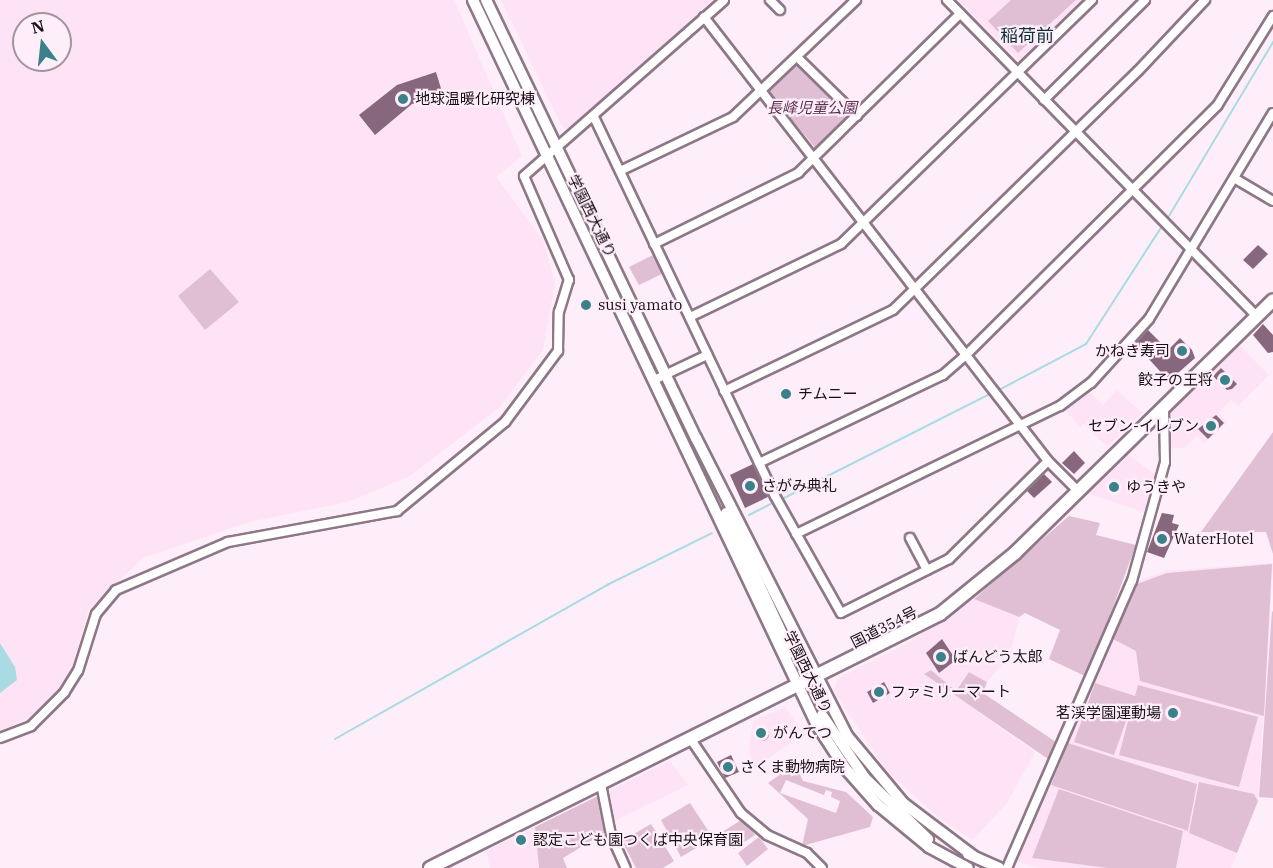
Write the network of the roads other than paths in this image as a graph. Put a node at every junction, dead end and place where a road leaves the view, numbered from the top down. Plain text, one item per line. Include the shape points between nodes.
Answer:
1 (473, 0) edge
2 (486, 0) edge
3 (724, 0) edge
4 (770, 0) edge
5 (856, 0) edge
6 (947, 0) edge
7 (1092, 0) edge
8 (1145, 0) edge
9 (1205, 0) edge
10 (780, 10) dead end
11 (960, 14) junction
12 (1273, 16) edge
13 (704, 18) junction
14 (797, 57) junction
15 (1018, 73) junction
16 (762, 92) junction
17 (1044, 100) junction
18 (1273, 113) edge
19 (856, 116) junction
20 (594, 117) junction
21 (1076, 132) junction
22 (557, 149) junction
23 (548, 157) junction
24 (813, 158) junction
25 (620, 171) junction
26 (1234, 178) junction
27 (1133, 190) junction
28 (1273, 201) edge
29 (865, 224) junction
30 (654, 244) junction
31 (1191, 249) junction
32 (915, 291) junction
33 (1273, 300) edge
34 (1256, 316) junction
35 (690, 317) junction
36 (707, 355) junction
37 (966, 355) junction
38 (665, 375) junction
39 (654, 380) junction
40 (724, 391) junction
41 (1164, 408) junction
42 (1020, 425) junction
43 (696, 438) junction
44 (685, 444) junction
45 (1048, 461) junction
46 (759, 463) junction
47 (1078, 492) junction
48 (732, 528) junction
49 (796, 534) junction
50 (910, 538) dead end
51 (927, 570) junction
52 (791, 652) tunnel mouth
53 (815, 678) junction
54 (797, 686) junction
55 (822, 715) tunnel mouth
56 (0, 738) edge
57 (692, 741) junction
58 (601, 784) junction
59 (915, 826) junction
60 (973, 856) junction
61 (966, 867) edge
62 (430, 868) edge
63 (626, 868) edge
64 (822, 868) edge
65 (999, 868) edge
66 (1008, 868) edge

1 - 23 main road, 学園西大通り
2 - 22 main road, 学園西大通り
3 - 13 street
4 - 10 street
5 - 14 street
6 - 11 street
7 - 15 street
8 - 17 street
9 - 21 street
11 - 15 street
11 - 19 street
12 - 27 street via 1217,106
13 - 16 street
13 - 20 street
14 - 16 street
14 - 19 street
15 - 17 street
15 - 29 street
16 - 24 street
16 - 25 street via 733,117
17 - 21 street
18 - 26 street
19 - 24 street
20 - 22 street
20 - 25 street
21 - 27 street
21 - 32 street
22 - 23 street
22 - 38 main road, 学園西大通り
23 - 39 main road, 学園西大通り
23 - 56 street via 524,176 568,270 559,312 558,351 505,422 397,511 228,542 116,590 96,614 68,688 31,726
24 - 29 street
24 - 30 street via 784,182
25 - 30 street
26 - 28 street
26 - 31 street
27 - 31 street
27 - 37 street
29 - 32 street
29 - 35 street via 819,256
30 - 35 street
31 - 34 street
31 - 42 street via 1128,347 1072,399
32 - 37 street
32 - 40 street via 872,321
33 - 34 highway, 国道354号
34 - 41 highway, 国道354号
35 - 36 street
36 - 38 street
36 - 40 street
37 - 42 street
37 - 46 street via 943,375
38 - 39 street
38 - 43 main road, 学園西大通り
39 - 44 main road, 学園西大通り
40 - 46 street
41 - 47 highway, 国道354号
41 - 66 street via 1165,462 1132,581
42 - 45 street
42 - 49 street
43 - 48 main road, 学園西大通り
43 - 53 main road, 学園西大通り
44 - 48 main road, 学園西大通り
44 - 54 main road, 学園西大通り
45 - 47 street
45 - 51 street via 949,559
46 - 49 street
47 - 53 highway, 国道354号 via 991,575 940,614
48 - 52 main road, 学園西大通り
49 - 51 street via 841,613
50 - 51 street
53 - 54 highway, 国道354号
53 - 60 main road, 学園西大通り via 873,773 922,820
54 - 57 highway, 国道354号
54 - 61 main road, 学園西大通り via 826,741 856,781 908,831
55 - 59 main road, 学園西大通り via 865,778
57 - 58 highway, 国道354号
57 - 64 street via 741,813 767,835 807,853
58 - 62 highway, 国道354号
58 - 63 street via 611,835
59 - 60 main road, 学園西大通り
59 - 61 main road, 学園西大通り
60 - 65 main road, 学園西大通り

